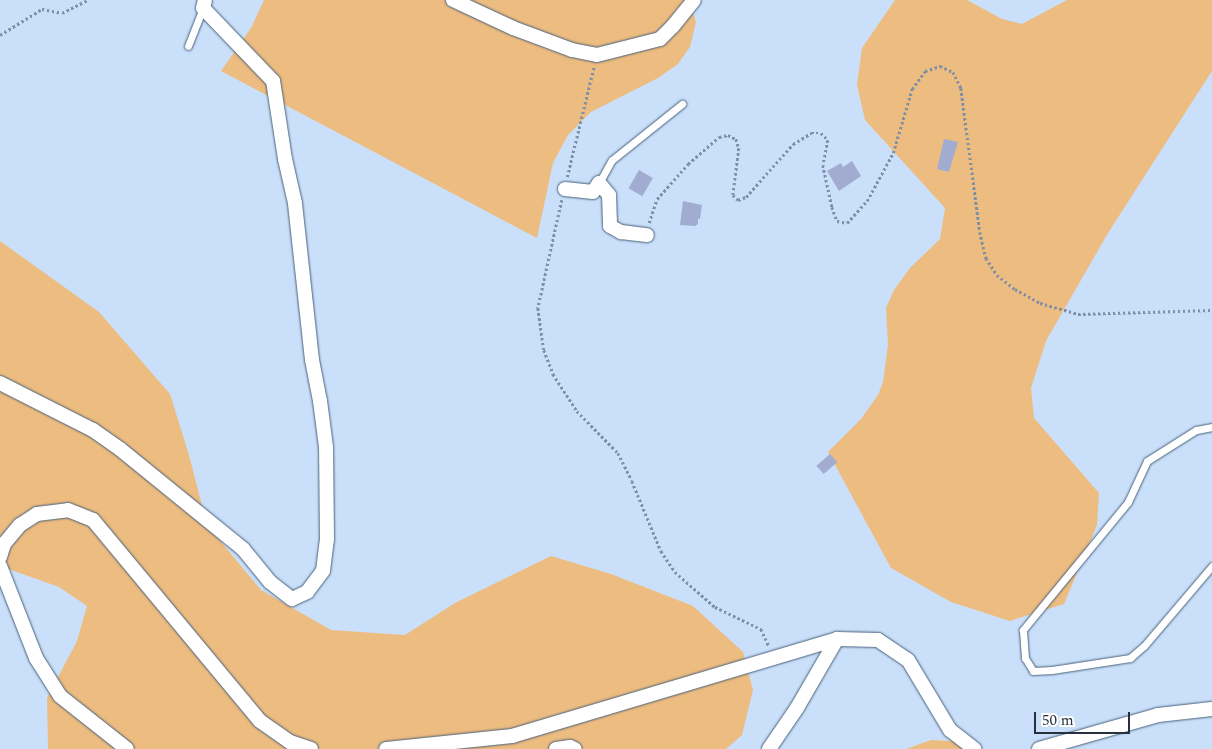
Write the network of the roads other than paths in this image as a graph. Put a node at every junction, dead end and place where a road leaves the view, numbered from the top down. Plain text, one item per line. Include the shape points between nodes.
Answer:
1 (453, 0) edge
2 (694, 0) edge
3 (204, 4) edge
4 (188, 46) dead end
5 (682, 104) dead end
6 (599, 183) junction
7 (564, 190) road end
8 (647, 235) road end
9 (0, 383) edge
10 (1212, 428) edge
11 (0, 557) edge
12 (0, 566) edge
13 (1212, 566) edge
14 (837, 639) junction
15 (1212, 709) edge
16 (127, 749) edge
17 (311, 749) edge
18 (386, 749) edge
19 (556, 749) edge
20 (576, 749) edge
21 (769, 749) edge
22 (974, 749) edge
23 (1039, 749) edge

1 - 2 street via 513,28 572,50 597,55 660,39
3 - 4 lane
3 - 9 street via 273,81 295,203 312,360 326,447 327,540 323,570 307,592 292,599 270,582 243,549 93,430
5 - 6 lane via 612,160
6 - 7 street via 593,192
6 - 8 street via 609,195 610,226 621,232
10 - 13 lane via 1196,430 1147,461 1128,502 1023,630 1025,658 1033,671 1130,658
11 - 17 street via 4,544 20,525 37,514 68,510 93,520 260,721 290,742
12 - 16 street via 36,658 60,696
14 - 18 street via 512,736
14 - 21 street via 798,708
14 - 22 street via 878,640 908,660 950,730
15 - 23 street via 1158,715
19 - 20 street

